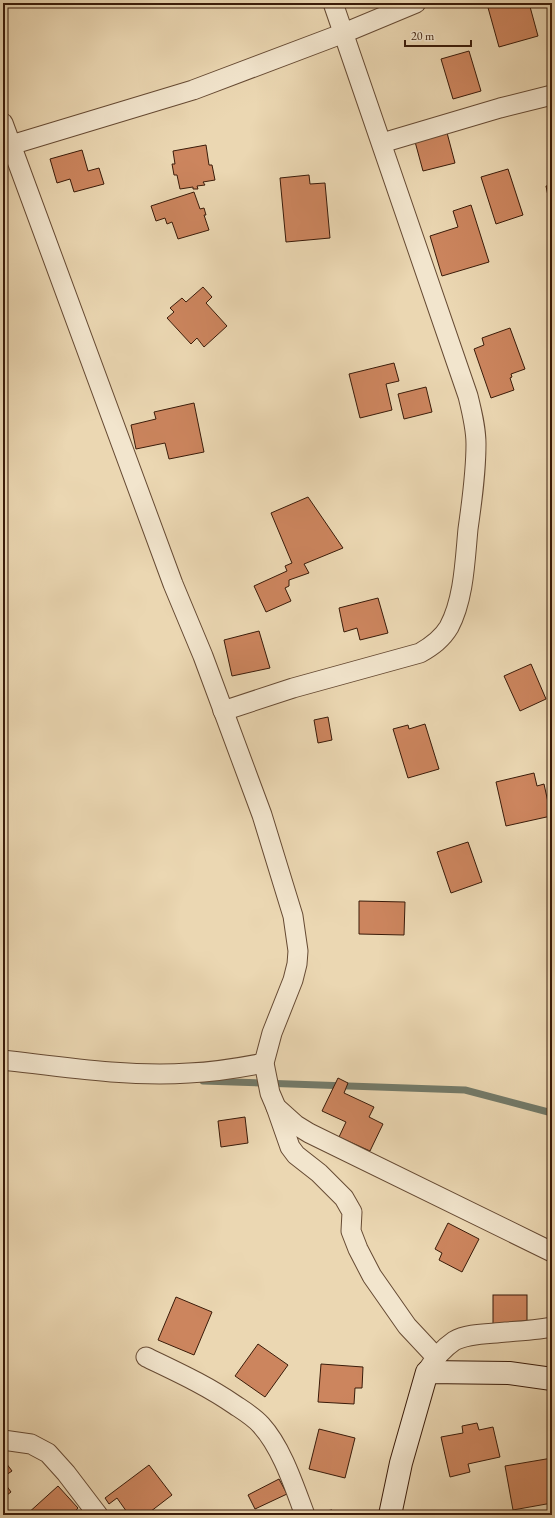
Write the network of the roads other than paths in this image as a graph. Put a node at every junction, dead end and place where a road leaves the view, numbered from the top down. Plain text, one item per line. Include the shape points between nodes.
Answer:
1 (333, 3) edge
2 (416, 3) edge
3 (344, 33) junction
4 (552, 95) edge
5 (3, 124) edge
6 (382, 143) junction
7 (11, 145) junction
8 (223, 712) junction
9 (3, 1060) edge
10 (264, 1063) junction
11 (276, 1106) junction
12 (552, 1252) edge
13 (552, 1327) edge
14 (146, 1357) dead end
15 (431, 1364) junction
16 (552, 1379) edge
17 (3, 1440) edge
18 (98, 1515) edge
19 (306, 1515) edge
20 (390, 1515) edge

1 - 3 street
2 - 3 street
3 - 6 street
3 - 7 street via 193,90
4 - 6 street
5 - 7 street
6 - 8 street via 474,417 474,478 457,610 435,645 420,653 293,688
7 - 8 street
8 - 10 street via 262,815 293,916 298,951 293,980 272,1033
9 - 10 street via 163,1074 232,1069
10 - 11 street via 270,1093
11 - 12 street via 296,1125 309,1133
11 - 15 street via 290,1147 347,1202 352,1212 351,1231 358,1249 372,1276
13 - 15 street via 471,1336 454,1341
14 - 19 street via 212,1390 261,1425 285,1466
15 - 16 main road
15 - 20 main road via 401,1463
17 - 18 street via 30,1444 48,1453

